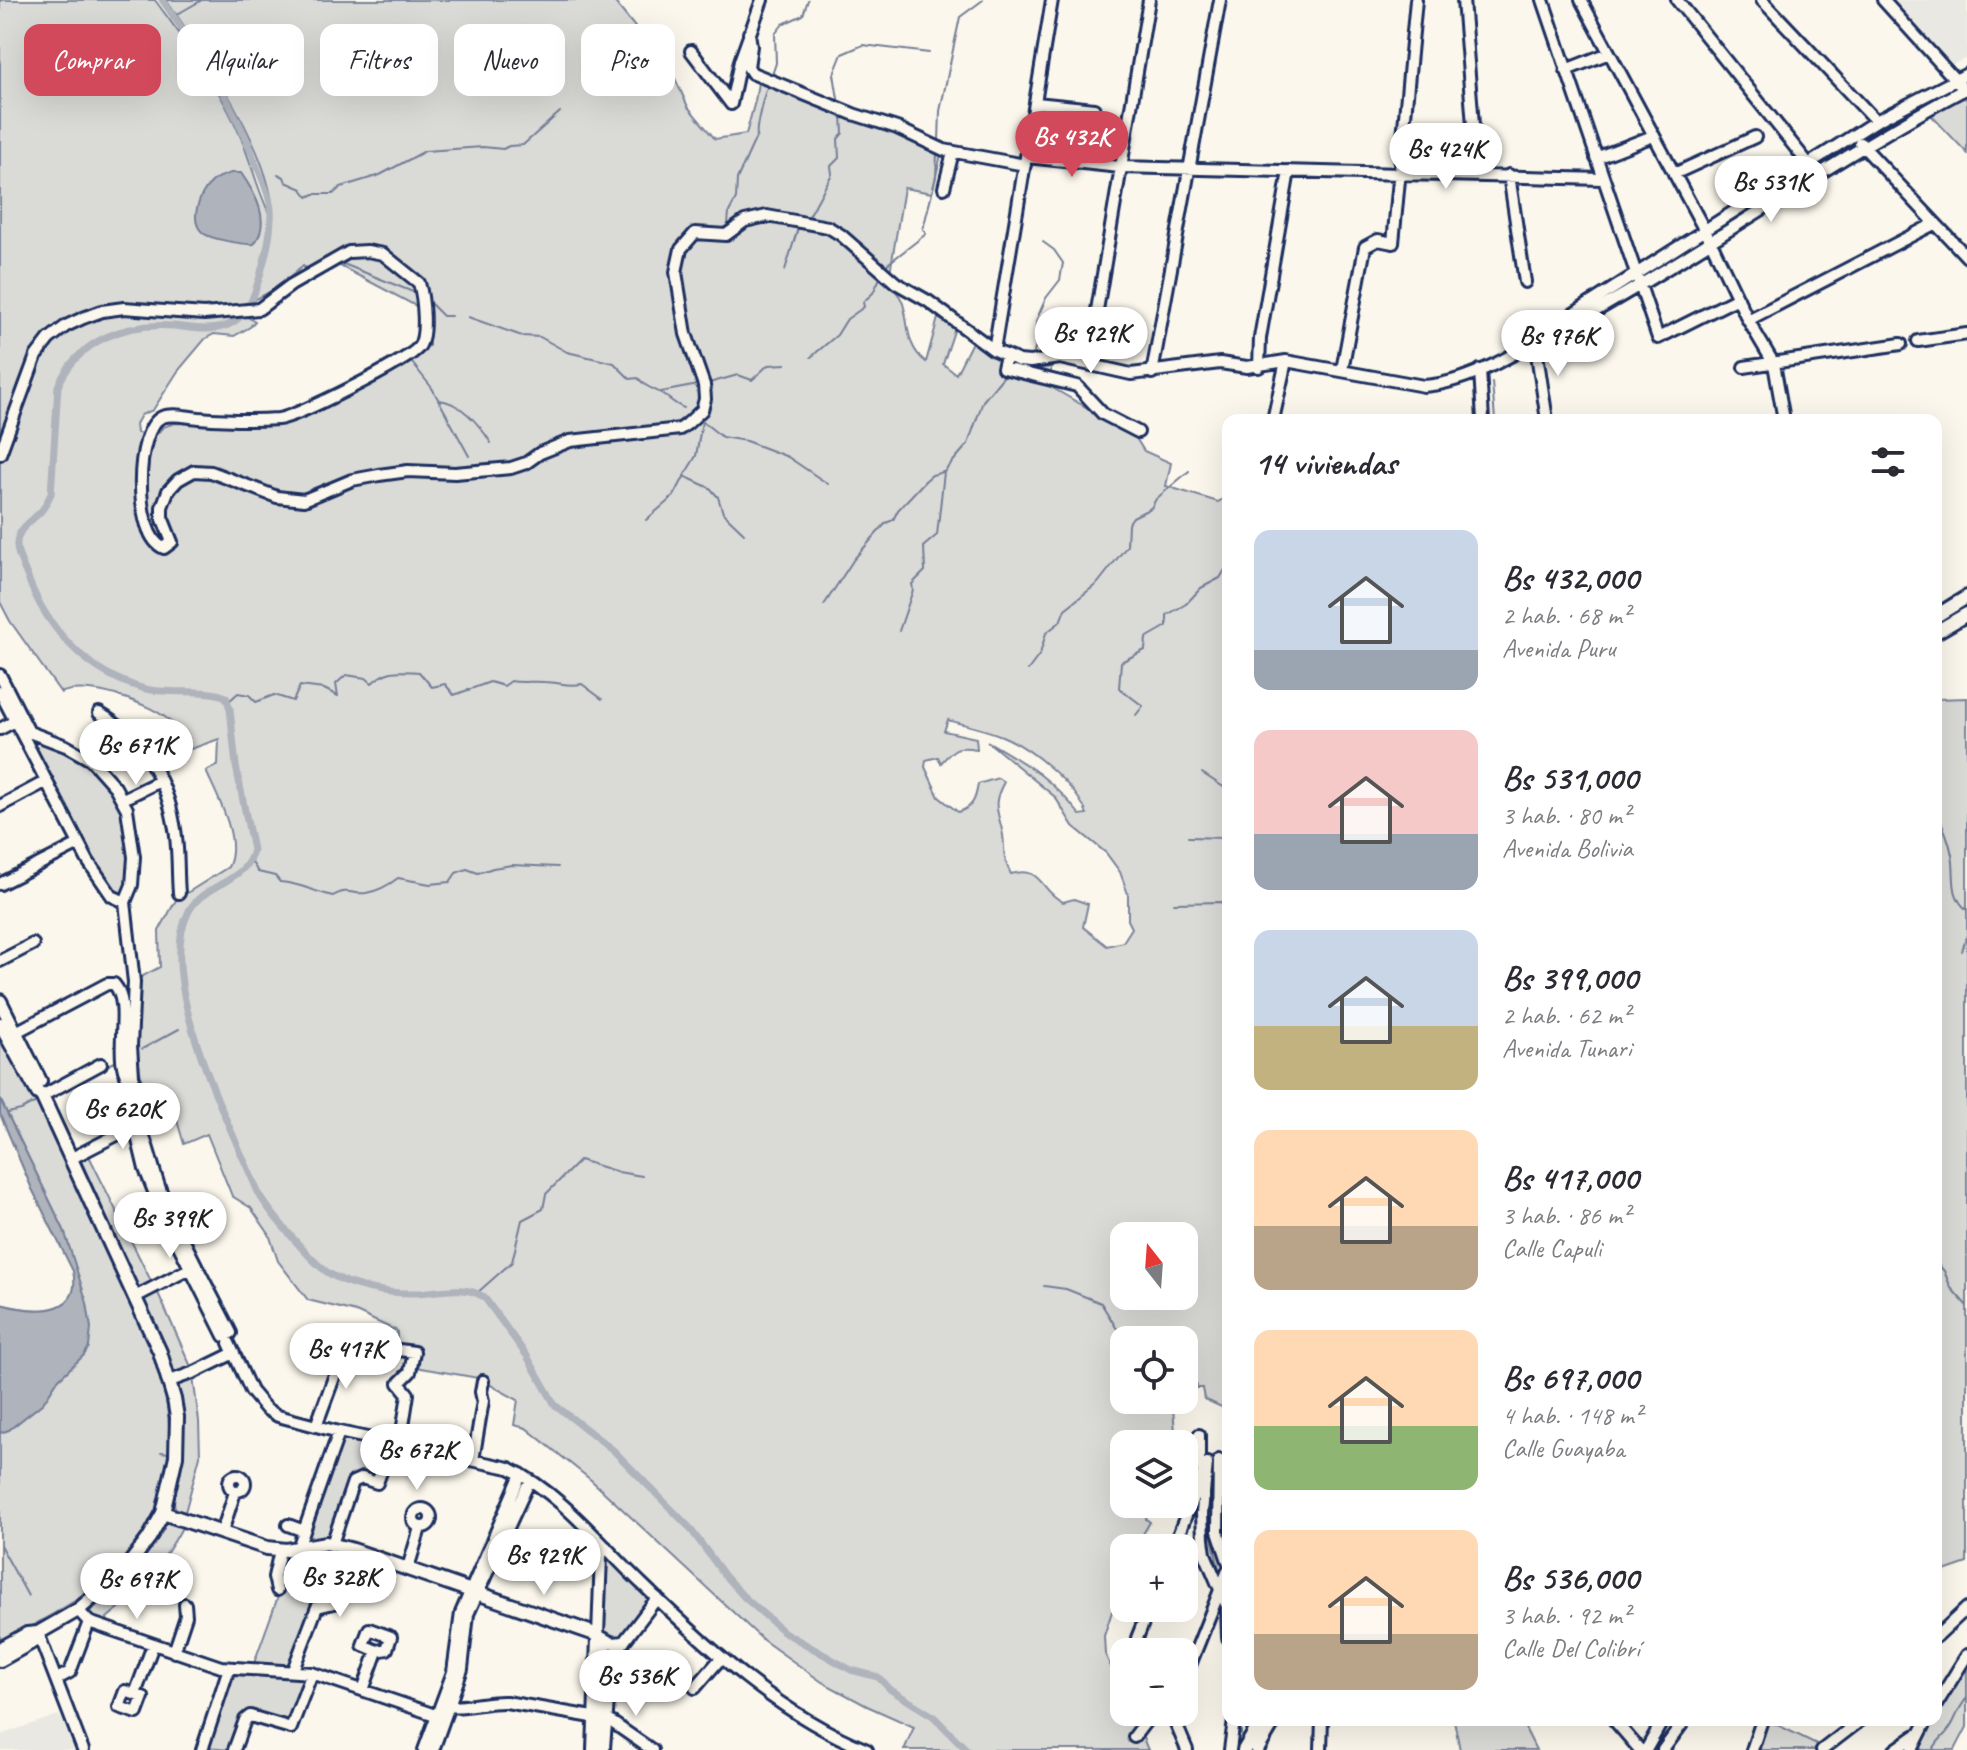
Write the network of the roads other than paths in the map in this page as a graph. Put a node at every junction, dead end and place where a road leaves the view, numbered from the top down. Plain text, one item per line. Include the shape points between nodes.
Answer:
1 (762, 0) edge
2 (1052, 0) edge
3 (1149, 0) edge
4 (1220, 0) edge
5 (1416, 0) edge
6 (1463, 0) edge
7 (1543, 0) edge
8 (1581, 0) edge
9 (1677, 0) edge
10 (1762, 0) edge
11 (1883, 0) edge
12 (749, 33) junction
13 (691, 51) dead end
14 (1609, 53) junction
15 (1566, 70) junction
16 (1967, 74) edge
17 (1956, 81) junction
18 (1966, 90) edge
19 (1036, 103) junction
20 (1094, 109) dead end
21 (1876, 121) junction
22 (1653, 136) junction
23 (1854, 136) junction
24 (1755, 137) dead end
25 (1863, 146) junction
26 (953, 152) junction
27 (1596, 158) junction
28 (1026, 161) junction
29 (1809, 165) junction
30 (1120, 167) junction
31 (1191, 169) junction
32 (1289, 171) junction
33 (1401, 173) junction
34 (1674, 174) junction
35 (1477, 175) junction
36 (1509, 175) junction
37 (1817, 175) junction
38 (1603, 179) junction
39 (944, 188) dead end
40 (1934, 224) junction
41 (1704, 232) junction
42 (1711, 242) junction
43 (1967, 257) edge
44 (1636, 276) junction
45 (1525, 282) dead end
46 (1639, 287) junction
47 (1738, 298) junction
48 (1748, 320) junction
49 (1967, 334) edge
50 (1540, 338) junction
51 (1918, 341) dead end
52 (1901, 344) dead end
53 (994, 350) junction
54 (1006, 356) junction
55 (1286, 361) junction
56 (1088, 364) junction
57 (1774, 364) junction
58 (1259, 367) junction
59 (1744, 367) dead end
60 (1342, 370) junction
61 (1480, 370) junction
62 (1152, 373) junction
63 (1274, 414) edge
64 (1483, 414) edge
65 (1546, 414) edge
66 (1783, 414) edge
67 (1138, 432) dead end
68 (0, 454) edge
69 (1967, 597) edge
70 (1942, 612) edge
71 (1967, 614) edge
72 (1942, 629) edge
73 (0, 675) edge
74 (0, 692) edge
75 (99, 713) dead end
76 (18, 720) junction
77 (0, 729) edge
78 (25, 733) junction
79 (47, 781) junction
80 (160, 781) junction
81 (123, 799) junction
82 (0, 806) edge
83 (79, 844) junction
84 (0, 884) edge
85 (179, 893) dead end
86 (125, 902) junction
87 (33, 944) dead end
88 (0, 961) edge
89 (0, 1001) edge
90 (0, 1024) edge
91 (16, 1032) junction
92 (101, 1064) dead end
93 (133, 1086) junction
94 (42, 1096) junction
95 (138, 1124) junction
96 (72, 1158) junction
97 (193, 1267) junction
98 (135, 1297) junction
99 (342, 1345) dead end
100 (399, 1350) dead end
101 (170, 1381) junction
102 (483, 1381) dead end
103 (316, 1426) junction
104 (339, 1432) junction
105 (1199, 1435) dead end
106 (396, 1444) junction
107 (473, 1460) junction
108 (1222, 1461) edge
109 (1205, 1466) junction
110 (1222, 1475) edge
111 (525, 1477) junction
112 (235, 1492) dead end
113 (163, 1513) junction
114 (288, 1525) dead end
115 (420, 1528) dead end
116 (304, 1531) junction
117 (222, 1532) junction
118 (1180, 1534) edge
119 (1222, 1543) edge
120 (332, 1544) junction
121 (606, 1547) junction
122 (298, 1548) junction
123 (280, 1550) junction
124 (353, 1550) junction
125 (408, 1568) junction
126 (1222, 1581) edge
127 (1219, 1587) junction
128 (277, 1590) dead end
129 (474, 1591) junction
130 (1222, 1594) edge
131 (657, 1598) junction
132 (185, 1604) dead end
133 (1967, 1608) edge
134 (78, 1610) junction
135 (89, 1622) junction
136 (1942, 1631) edge
137 (38, 1633) junction
138 (598, 1635) junction
139 (624, 1642) junction
140 (1198, 1643) edge
141 (153, 1645) junction
142 (0, 1649) edge
143 (377, 1651) dead end
144 (174, 1652) junction
145 (1967, 1655) edge
146 (721, 1658) junction
147 (0, 1660) edge
148 (607, 1664) junction
149 (229, 1668) junction
150 (293, 1670) junction
151 (312, 1673) junction
152 (57, 1679) junction
153 (695, 1688) dead end
154 (363, 1690) junction
155 (135, 1694) dead end
156 (1942, 1695) edge
157 (442, 1711) junction
158 (599, 1718) junction
159 (1142, 1726) edge
160 (1178, 1726) edge
161 (1233, 1726) edge
162 (1258, 1726) edge
163 (1271, 1726) edge
164 (1322, 1726) edge
165 (1620, 1726) edge
166 (1659, 1726) edge
167 (1681, 1726) edge
168 (1760, 1726) edge
169 (1853, 1726) edge
170 (1923, 1726) edge
171 (1918, 1734) junction
172 (1134, 1737) dead end
173 (853, 1748) edge
174 (432, 1749) edge
175 (83, 1750) edge
176 (202, 1750) edge
177 (234, 1750) edge
178 (594, 1750) edge
179 (603, 1750) edge
180 (652, 1750) edge
181 (867, 1750) edge
182 (1187, 1750) edge
183 (1230, 1750) edge
184 (1244, 1750) edge
185 (1257, 1750) edge
186 (1321, 1750) edge
187 (1643, 1750) edge
188 (1663, 1750) edge
189 (1752, 1750) edge
190 (1822, 1750) edge
191 (1895, 1750) edge
192 (1912, 1750) edge

1 - 12 street
2 - 19 street
3 - 30 street
4 - 31 street
5 - 33 street
6 - 35 street
7 - 15 street
8 - 14 street
9 - 29 street
10 - 21 street
11 - 17 street
12 - 13 street via 731,104
12 - 26 street via 752,73
14 - 15 street
14 - 22 street
15 - 27 street
16 - 17 street
17 - 18 street
17 - 21 street
18 - 25 street
19 - 20 street
19 - 28 street
21 - 23 street
22 - 27 street
22 - 34 street
23 - 25 street
23 - 29 street
24 - 34 street
25 - 37 street
25 - 40 street
26 - 28 street
26 - 39 street
27 - 38 street
28 - 30 street
28 - 53 street
29 - 37 street
29 - 41 street
30 - 31 street
30 - 56 street
31 - 32 street
31 - 62 street
32 - 33 street
32 - 58 street
33 - 35 street
33 - 60 street via 1393,243 1378,240 1365,247
34 - 41 street
35 - 36 street
36 - 38 street
36 - 45 street
37 - 42 street
38 - 44 street
40 - 43 street
40 - 48 street
41 - 42 street
41 - 44 street
42 - 46 street
42 - 47 street
44 - 46 street
44 - 50 street
46 - 47 street via 1658,338
46 - 50 street
47 - 48 street
48 - 57 street
49 - 51 street
50 - 61 street
50 - 65 street
52 - 57 street
53 - 54 street
53 - 68 street via 896,283 828,227 754,217 726,235 695,233 681,249 676,272 686,334 705,399 697,417 680,429 570,441 511,468 379,475 339,484 304,500 260,493 211,472 194,471 168,491 162,517 172,542 160,547 141,505 145,443 156,421 168,416 282,419 365,380 419,347 425,332 419,283 383,254 349,252 269,304 248,310 204,314 124,308 66,326 36,356
54 - 56 street
54 - 67 street via 1003,368 1077,386 1103,414
55 - 58 street
55 - 60 street
55 - 63 street
56 - 62 street
57 - 59 street
57 - 66 street
58 - 62 street via 1220,363
60 - 61 street via 1424,386 1443,385
61 - 64 street
69 - 70 main road
71 - 72 main road
73 - 76 street
74 - 76 street
75 - 80 street via 133,738
76 - 77 street
76 - 78 street
78 - 79 street
78 - 81 street via 84,755
79 - 82 street
79 - 83 street
80 - 81 street
80 - 85 street via 175,825
81 - 86 street via 134,857
83 - 84 street
83 - 86 street via 112,896
86 - 93 street via 134,982
87 - 88 street
89 - 91 main road
90 - 94 main road
91 - 93 street via 114,984 123,1064
91 - 94 main road via 44,1090
92 - 94 street
93 - 95 street
94 - 96 main road
95 - 96 street
95 - 97 street via 154,1177
96 - 98 main road
97 - 97 street via 224,1336 231,1333
97 - 98 street
98 - 101 main road
99 - 103 street
100 - 106 street via 414,1352 410,1372 399,1383 408,1394
101 - 103 street via 231,1348 251,1391 266,1409
101 - 113 main road via 178,1435
102 - 107 street
103 - 104 street
104 - 106 street
104 - 116 street
105 - 109 street via 1199,1464
106 - 107 street
106 - 120 street via 377,1483 362,1478 353,1482
107 - 111 street
108 - 109 street
109 - 118 street
109 - 127 street via 1203,1539
110 - 119 street
111 - 121 street
111 - 129 street
112 - 117 street
113 - 117 main road
113 - 134 main road via 124,1571
114 - 116 street
115 - 125 street
116 - 122 street
117 - 123 main road
120 - 122 main road
120 - 124 main road
121 - 131 street
121 - 138 street via 601,1555
122 - 123 main road
123 - 128 street
124 - 125 main road
124 - 150 street via 334,1603 317,1607
125 - 129 main road
126 - 127 street
127 - 130 street
127 - 140 street
129 - 138 main road
129 - 157 street via 462,1669
131 - 139 street
131 - 146 street
132 - 144 street
133 - 136 street
134 - 135 street
134 - 137 main road
135 - 141 street
135 - 152 street via 70,1672
137 - 142 main road
137 - 147 main road
137 - 152 street
138 - 139 street via 612,1643
138 - 148 main road
138 - 158 main road
139 - 148 street
141 - 144 street
141 - 155 street
143 - 154 street
144 - 149 street
145 - 156 street
146 - 153 street
146 - 173 street
148 - 158 main road
149 - 150 street
149 - 176 street
150 - 151 street
151 - 154 street
151 - 177 street via 291,1728 247,1717
152 - 175 street
154 - 157 street
157 - 158 street via 506,1702
157 - 174 street
158 - 178 main road
158 - 179 main road
158 - 180 street
159 - 172 street
160 - 182 street
161 - 183 street
162 - 184 main road
163 - 185 main road
164 - 186 street
165 - 187 street
166 - 187 street
167 - 188 street
168 - 189 street
169 - 190 street
170 - 171 street
171 - 191 street
171 - 192 street
173 - 181 street

